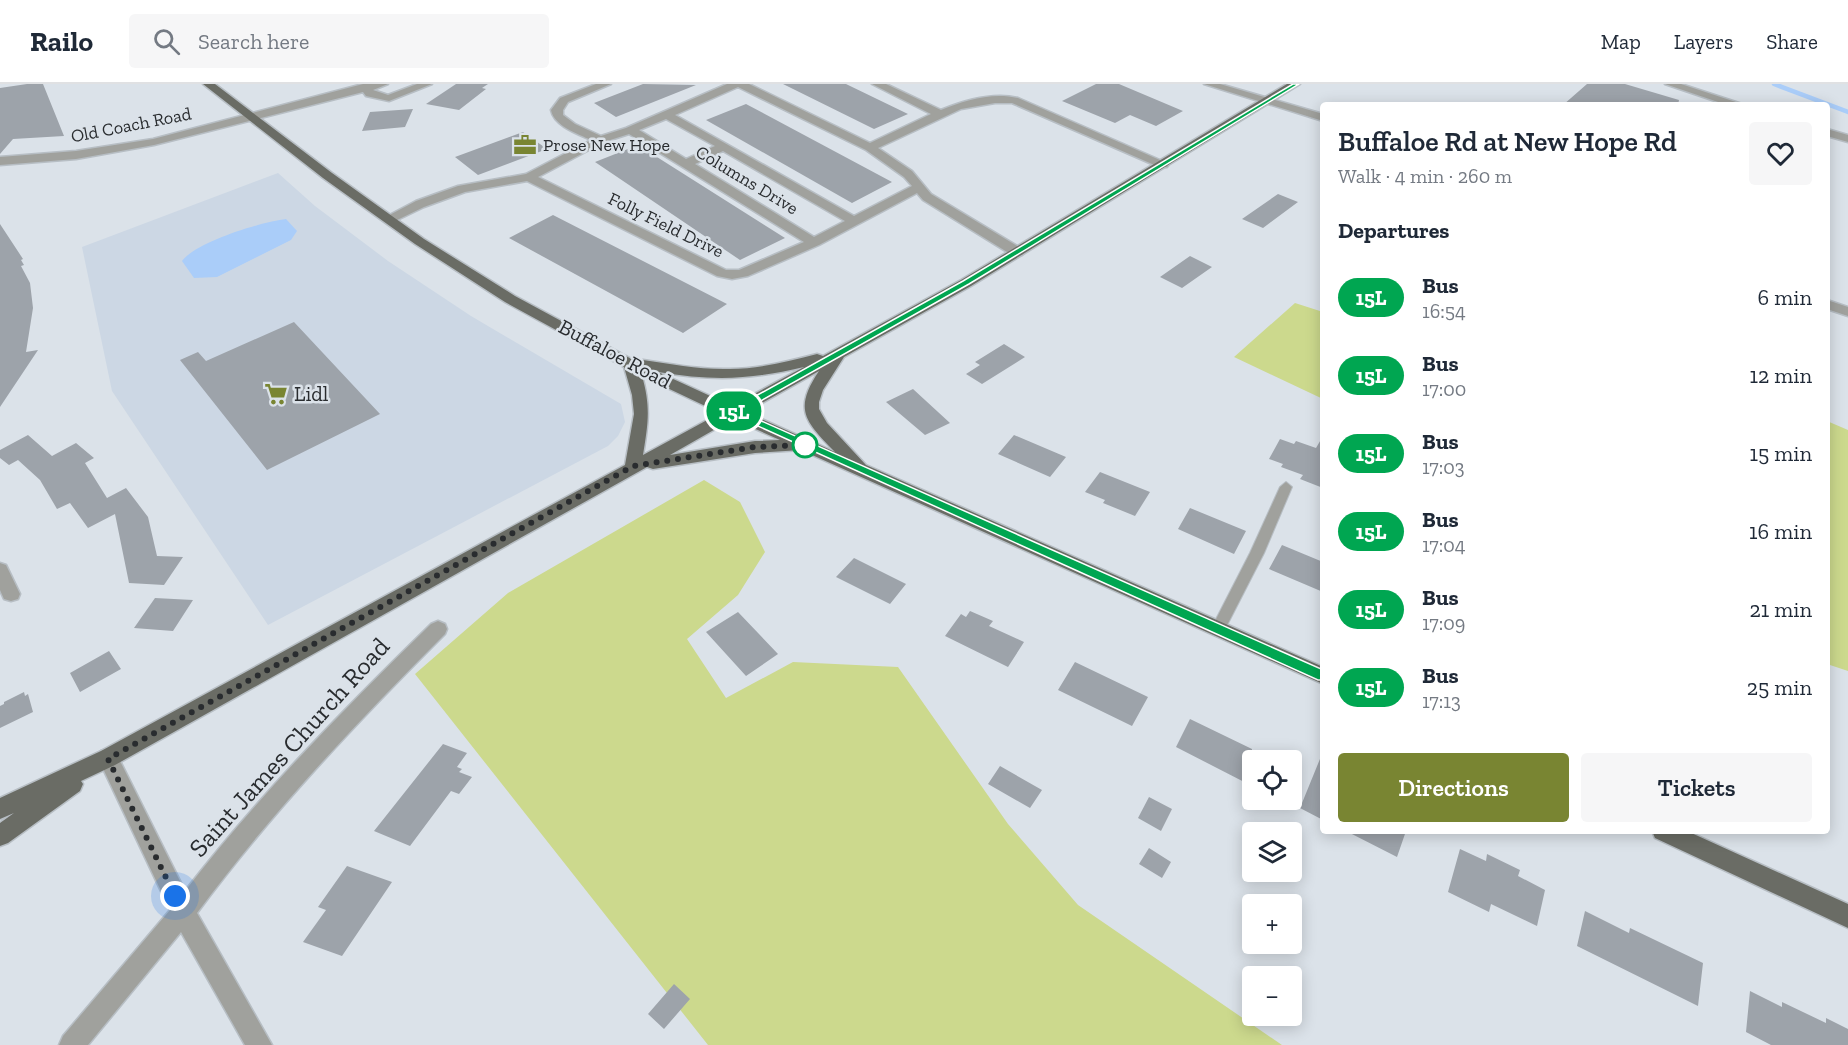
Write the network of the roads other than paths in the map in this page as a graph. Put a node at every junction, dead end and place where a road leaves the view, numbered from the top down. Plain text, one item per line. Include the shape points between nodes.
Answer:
1 (208, 84) edge
2 (383, 84) edge
3 (427, 84) edge
4 (606, 84) edge
5 (736, 84) edge
6 (741, 84) edge
7 (877, 84) edge
8 (1209, 84) edge
9 (1295, 84) edge
10 (1670, 84) edge
11 (367, 86) edge
12 (1267, 102) junction
13 (1729, 102) edge
14 (666, 114) junction
15 (941, 114) junction
16 (250, 116) junction
17 (1320, 117) edge
18 (630, 130) junction
19 (1830, 133) edge
20 (1848, 139) edge
21 (600, 140) junction
22 (723, 147) junction
23 (870, 148) junction
24 (0, 161) edge
25 (685, 164) junction
26 (1163, 164) junction
27 (529, 177) junction
28 (918, 188) junction
29 (388, 219) junction
30 (854, 221) junction
31 (814, 242) junction
32 (1017, 252) junction
33 (1830, 305) edge
34 (1848, 312) edge
35 (838, 354) junction
36 (630, 363) junction
37 (732, 412) junction
38 (803, 444) junction
39 (633, 466) junction
40 (864, 471) junction
41 (1286, 487) dead end
42 (0, 570) edge
43 (11, 594) dead end
44 (438, 629) dead end
45 (1218, 629) junction
46 (1320, 675) edge
47 (108, 759) junction
48 (0, 809) edge
49 (1670, 834) edge
50 (0, 836) edge
51 (183, 912) junction
52 (1848, 915) edge
53 (72, 1045) edge
54 (259, 1045) edge

1 - 16 main road, Buffaloe Road
2 - 11 street, Old Coach Road
3 - 11 street via 389,98 370,94
4 - 21 street via 564,100 557,110 558,116 572,126
5 - 14 street
6 - 23 street
7 - 15 street
8 - 12 street
9 - 12 main road
10 - 13 street
11 - 16 street, Old Coach Road
12 - 17 street
12 - 26 main road
14 - 18 street
14 - 22 street
15 - 23 street
15 - 26 street via 978,100 1014,100
16 - 24 street, Old Coach Road via 111,151
16 - 29 main road, Buffaloe Road
18 - 21 street
18 - 25 street, Columns Drive
19 - 20 street
21 - 27 street
22 - 25 street
22 - 30 street
23 - 28 street via 908,174
25 - 31 street, Columns Drive
26 - 32 main road
27 - 29 street via 462,189
27 - 31 street, Folly Field Drive via 722,273 743,273
28 - 30 street, Folly Field Drive
28 - 32 street via 939,206
29 - 36 main road, Buffaloe Road via 452,262
30 - 31 street, Folly Field Drive
32 - 35 main road
33 - 34 street
35 - 36 main road via 733,374
35 - 37 main road
35 - 40 main road via 812,399 811,408 817,420
36 - 37 main road, Buffaloe Road
36 - 39 main road via 642,414
37 - 38 main road, Buffaloe Road
37 - 39 main road
38 - 39 main road via 755,447
38 - 40 main road, Buffaloe Road
39 - 47 main road
40 - 45 main road, Buffaloe Road
41 - 45 lane
42 - 43 street
44 - 51 street, Saint James Church Road via 353,713 231,849
45 - 46 main road, Buffaloe Road
47 - 48 main road
47 - 50 main road
47 - 51 street
49 - 52 main road
51 - 53 street, Saint James Church Road
51 - 54 street

